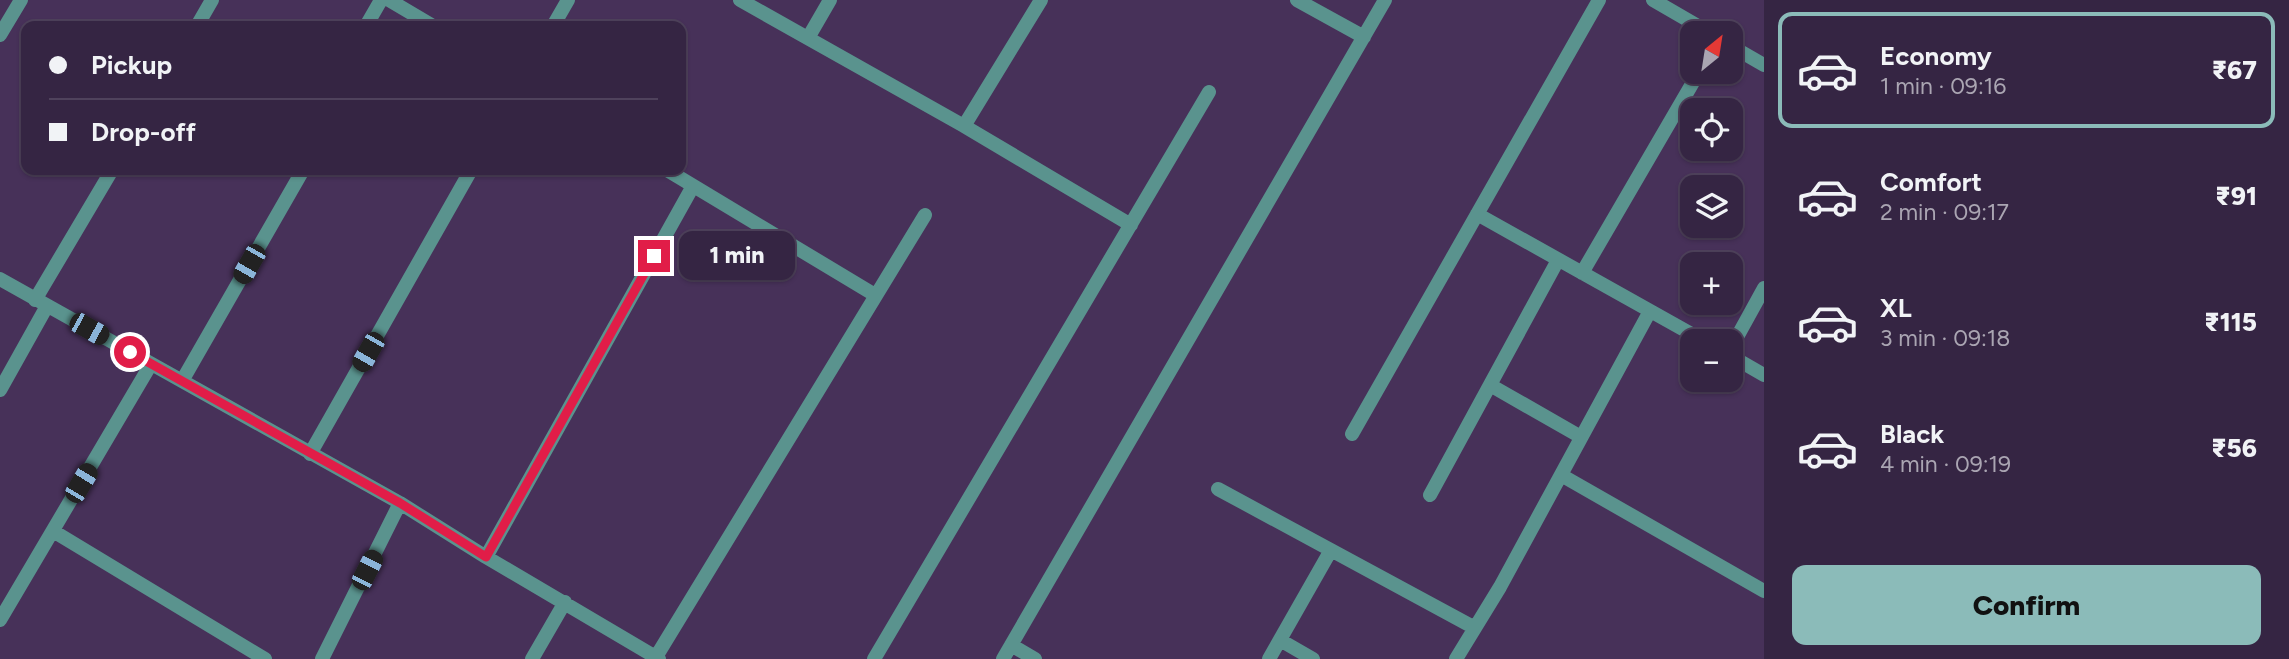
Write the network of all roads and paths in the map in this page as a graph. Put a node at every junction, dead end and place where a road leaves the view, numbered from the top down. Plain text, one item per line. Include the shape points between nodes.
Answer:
1 (21, 0) edge
2 (212, 0) edge
3 (381, 0) edge
4 (389, 0) edge
5 (568, 0) edge
6 (740, 0) edge
7 (830, 0) edge
8 (1041, 0) edge
9 (1297, 0) edge
10 (1385, 0) edge
11 (1599, 0) edge
12 (1653, 0) edge
13 (1669, 4) edge
14 (200, 21) edge
15 (369, 21) edge
16 (425, 21) edge
17 (556, 21) edge
18 (1693, 21) edge
19 (0, 36) edge
20 (1364, 37) junction
21 (808, 38) junction
22 (1743, 53) edge
23 (1764, 65) edge
24 (1692, 84) edge
25 (1209, 92) dead end
26 (964, 126) junction
27 (109, 175) edge
28 (300, 175) edge
29 (468, 175) edge
30 (675, 175) edge
31 (693, 186) junction
32 (1477, 214) junction
33 (925, 215) dead end
34 (1131, 225) junction
35 (1558, 260) junction
36 (1582, 273) junction
37 (0, 279) edge
38 (1764, 288) edge
39 (875, 295) junction
40 (41, 303) junction
41 (1650, 311) junction
42 (1682, 329) edge
43 (1741, 329) edge
44 (1743, 363) edge
45 (151, 364) junction
46 (1764, 375) edge
47 (182, 381) junction
48 (1490, 385) junction
49 (0, 390) edge
50 (1352, 434) dead end
51 (1581, 438) junction
52 (310, 454) junction
53 (1561, 475) junction
54 (1219, 489) dead end
55 (1430, 495) dead end
56 (400, 503) junction
57 (53, 531) junction
58 (1331, 550) junction
59 (486, 557) junction
60 (1764, 591) edge
61 (565, 602) junction
62 (0, 620) edge
63 (1475, 628) junction
64 (1280, 640) junction
65 (1012, 645) junction
66 (657, 658) edge
67 (265, 659) edge
68 (322, 659) edge
69 (532, 659) edge
70 (874, 659) edge
71 (1003, 659) edge
72 (1035, 659) edge
73 (1269, 659) edge
74 (1313, 659) edge
75 (1456, 659) edge

1 - 19 street
2 - 14 street
3 - 15 street
4 - 16 street
5 - 17 street
6 - 21 street
7 - 21 street
8 - 26 street
9 - 20 street
10 - 20 street
11 - 32 street
12 - 13 street
13 - 18 street
20 - 65 street
21 - 26 street
22 - 23 street
24 - 36 street
25 - 34 street
26 - 34 street
27 - 40 street
28 - 47 street
29 - 52 street
30 - 31 street
31 - 39 street
31 - 59 street
32 - 35 street
32 - 50 street
33 - 39 street
34 - 70 street
35 - 36 street
35 - 48 street
36 - 41 street
37 - 40 street
38 - 43 street
39 - 66 street
40 - 45 street
40 - 49 street
41 - 42 street
41 - 51 street
44 - 46 street
45 - 47 street
45 - 57 street
47 - 52 street
48 - 51 street
48 - 55 street
51 - 53 street
52 - 56 street
53 - 60 street
53 - 63 street
54 - 58 street
56 - 59 street
56 - 68 street
57 - 62 street
57 - 67 street
58 - 63 street
58 - 64 street
59 - 61 street
61 - 66 street
61 - 69 street
63 - 75 street
64 - 73 street
64 - 74 street
65 - 71 street
65 - 72 street

